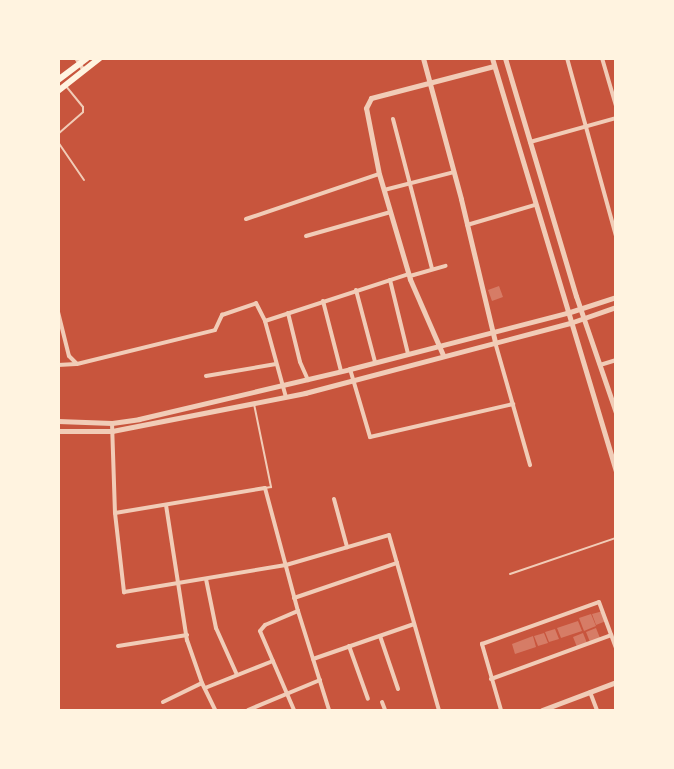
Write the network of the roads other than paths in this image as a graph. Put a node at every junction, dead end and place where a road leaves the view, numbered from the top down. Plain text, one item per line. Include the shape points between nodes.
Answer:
1 (87, 58) edge
2 (100, 58) edge
3 (423, 58) edge
4 (492, 58) edge
5 (505, 58) edge
6 (567, 58) edge
7 (602, 58) edge
8 (78, 62) edge
9 (494, 66) junction
10 (84, 72) junction
11 (58, 80) edge
12 (429, 81) junction
13 (66, 86) junction
14 (58, 91) edge
15 (615, 106) edge
16 (615, 118) edge
17 (393, 119) dead end
18 (584, 127) junction
19 (58, 134) edge
20 (58, 142) edge
21 (531, 142) junction
22 (454, 172) junction
23 (379, 174) junction
24 (84, 180) dead end
25 (411, 183) junction
26 (384, 190) junction
27 (535, 205) junction
28 (391, 212) junction
29 (615, 213) edge
30 (609, 216) junction
31 (246, 219) dead end
32 (467, 225) junction
33 (306, 236) dead end
34 (615, 236) edge
35 (446, 266) dead end
36 (432, 269) junction
37 (409, 275) junction
38 (390, 280) junction
39 (356, 290) junction
40 (615, 297) edge
41 (323, 301) junction
42 (615, 307) edge
43 (581, 308) junction
44 (58, 312) edge
45 (288, 313) junction
46 (567, 314) junction
47 (584, 317) junction
48 (265, 321) junction
49 (570, 323) junction
50 (492, 332) junction
51 (495, 342) junction
52 (440, 346) junction
53 (408, 354) junction
54 (443, 355) junction
55 (615, 360) edge
56 (375, 362) junction
57 (77, 364) junction
58 (276, 364) junction
59 (58, 365) edge
60 (600, 365) junction
61 (350, 369) junction
62 (341, 371) junction
63 (206, 376) dead end
64 (308, 380) junction
65 (352, 381) junction
66 (283, 386) junction
67 (286, 397) junction
68 (254, 404) junction
69 (513, 404) junction
70 (615, 413) edge
71 (58, 422) edge
72 (112, 423) junction
73 (58, 431) edge
74 (112, 431) junction
75 (530, 465) dead end
76 (615, 471) edge
77 (265, 488) junction
78 (334, 499) dead end
79 (166, 505) junction
80 (115, 513) junction
81 (615, 538) edge
82 (347, 547) junction
83 (397, 563) junction
84 (286, 565) junction
85 (510, 574) dead end
86 (206, 579) junction
87 (179, 584) junction
88 (294, 598) junction
89 (298, 611) junction
90 (414, 624) junction
91 (187, 635) junction
92 (611, 635) junction
93 (380, 636) junction
94 (118, 646) dead end
95 (349, 646) junction
96 (615, 648) edge
97 (313, 659) junction
98 (273, 661) junction
99 (237, 675) junction
100 (491, 679) junction
101 (320, 680) junction
102 (615, 682) edge
103 (203, 686) junction
104 (398, 689) dead end
105 (590, 692) junction
106 (287, 695) junction
107 (368, 699) dead end
108 (163, 702) dead end
109 (382, 702) dead end
110 (215, 711) edge
111 (248, 711) edge
112 (294, 711) edge
113 (329, 711) edge
114 (385, 711) edge
115 (439, 711) edge
116 (501, 711) edge
117 (542, 711) edge
118 (597, 711) edge

1 - 8 main road
2 - 10 main road
3 - 12 street
4 - 9 street
5 - 21 street
6 - 18 street
7 - 15 street
8 - 10 street
8 - 11 main road
9 - 12 street
9 - 27 street
10 - 13 main road
12 - 22 street
12 - 23 street via 371,98 367,118
13 - 14 main road
13 - 19 lane via 83,112
16 - 18 street
17 - 25 street
18 - 21 street
18 - 30 street
20 - 24 lane
21 - 43 street
22 - 25 street
22 - 32 street
23 - 26 street
23 - 31 street
25 - 26 street
25 - 36 street
26 - 28 street
27 - 32 street
27 - 46 street
28 - 33 street
28 - 37 street
29 - 30 street
30 - 34 street
32 - 50 street
35 - 36 street
36 - 37 street
37 - 38 street
37 - 52 street
38 - 39 street
38 - 53 street
39 - 41 street
39 - 56 street
40 - 43 street
41 - 45 street
41 - 62 street
42 - 47 street
43 - 46 street
43 - 47 street
44 - 57 street via 69,356
45 - 48 street
45 - 64 street
46 - 49 street
46 - 50 street
47 - 49 street
47 - 60 street
48 - 57 street via 256,303 222,315 215,330
48 - 58 street
49 - 51 street
49 - 76 street
50 - 51 street
50 - 52 street
51 - 54 street
51 - 69 street
52 - 53 street
52 - 54 street
53 - 56 street
54 - 65 street
55 - 60 street
56 - 61 street
57 - 59 street
58 - 63 street
58 - 66 street
60 - 70 street
61 - 62 street
61 - 65 street
62 - 64 street
64 - 66 street
65 - 67 street
65 - 69 street via 370,437
66 - 67 street
66 - 72 street
67 - 68 street
68 - 74 street
68 - 77 lane via 271,487
69 - 75 street
71 - 72 street
72 - 74 street
73 - 74 street
74 - 80 street
77 - 79 street
77 - 84 street
78 - 82 street
79 - 80 street
79 - 87 street
80 - 87 street via 124,592
81 - 85 lane
82 - 83 street via 389,535
82 - 84 street
83 - 88 street
83 - 90 street
84 - 86 street
84 - 88 street
86 - 87 street
86 - 99 street via 216,628
87 - 91 street
88 - 89 street
89 - 97 street
89 - 98 street via 260,631
90 - 93 street
90 - 115 street
91 - 94 street
91 - 103 street
92 - 96 street
92 - 100 street
92 - 100 street via 598,602 482,644
93 - 95 street
93 - 104 street
95 - 97 street
95 - 107 street
97 - 101 street
98 - 99 street
98 - 106 street
99 - 103 street
100 - 116 street
101 - 106 street
101 - 113 street
102 - 105 street
103 - 108 street
103 - 110 street
105 - 117 street
105 - 118 street
106 - 111 street
106 - 112 street
109 - 114 street

